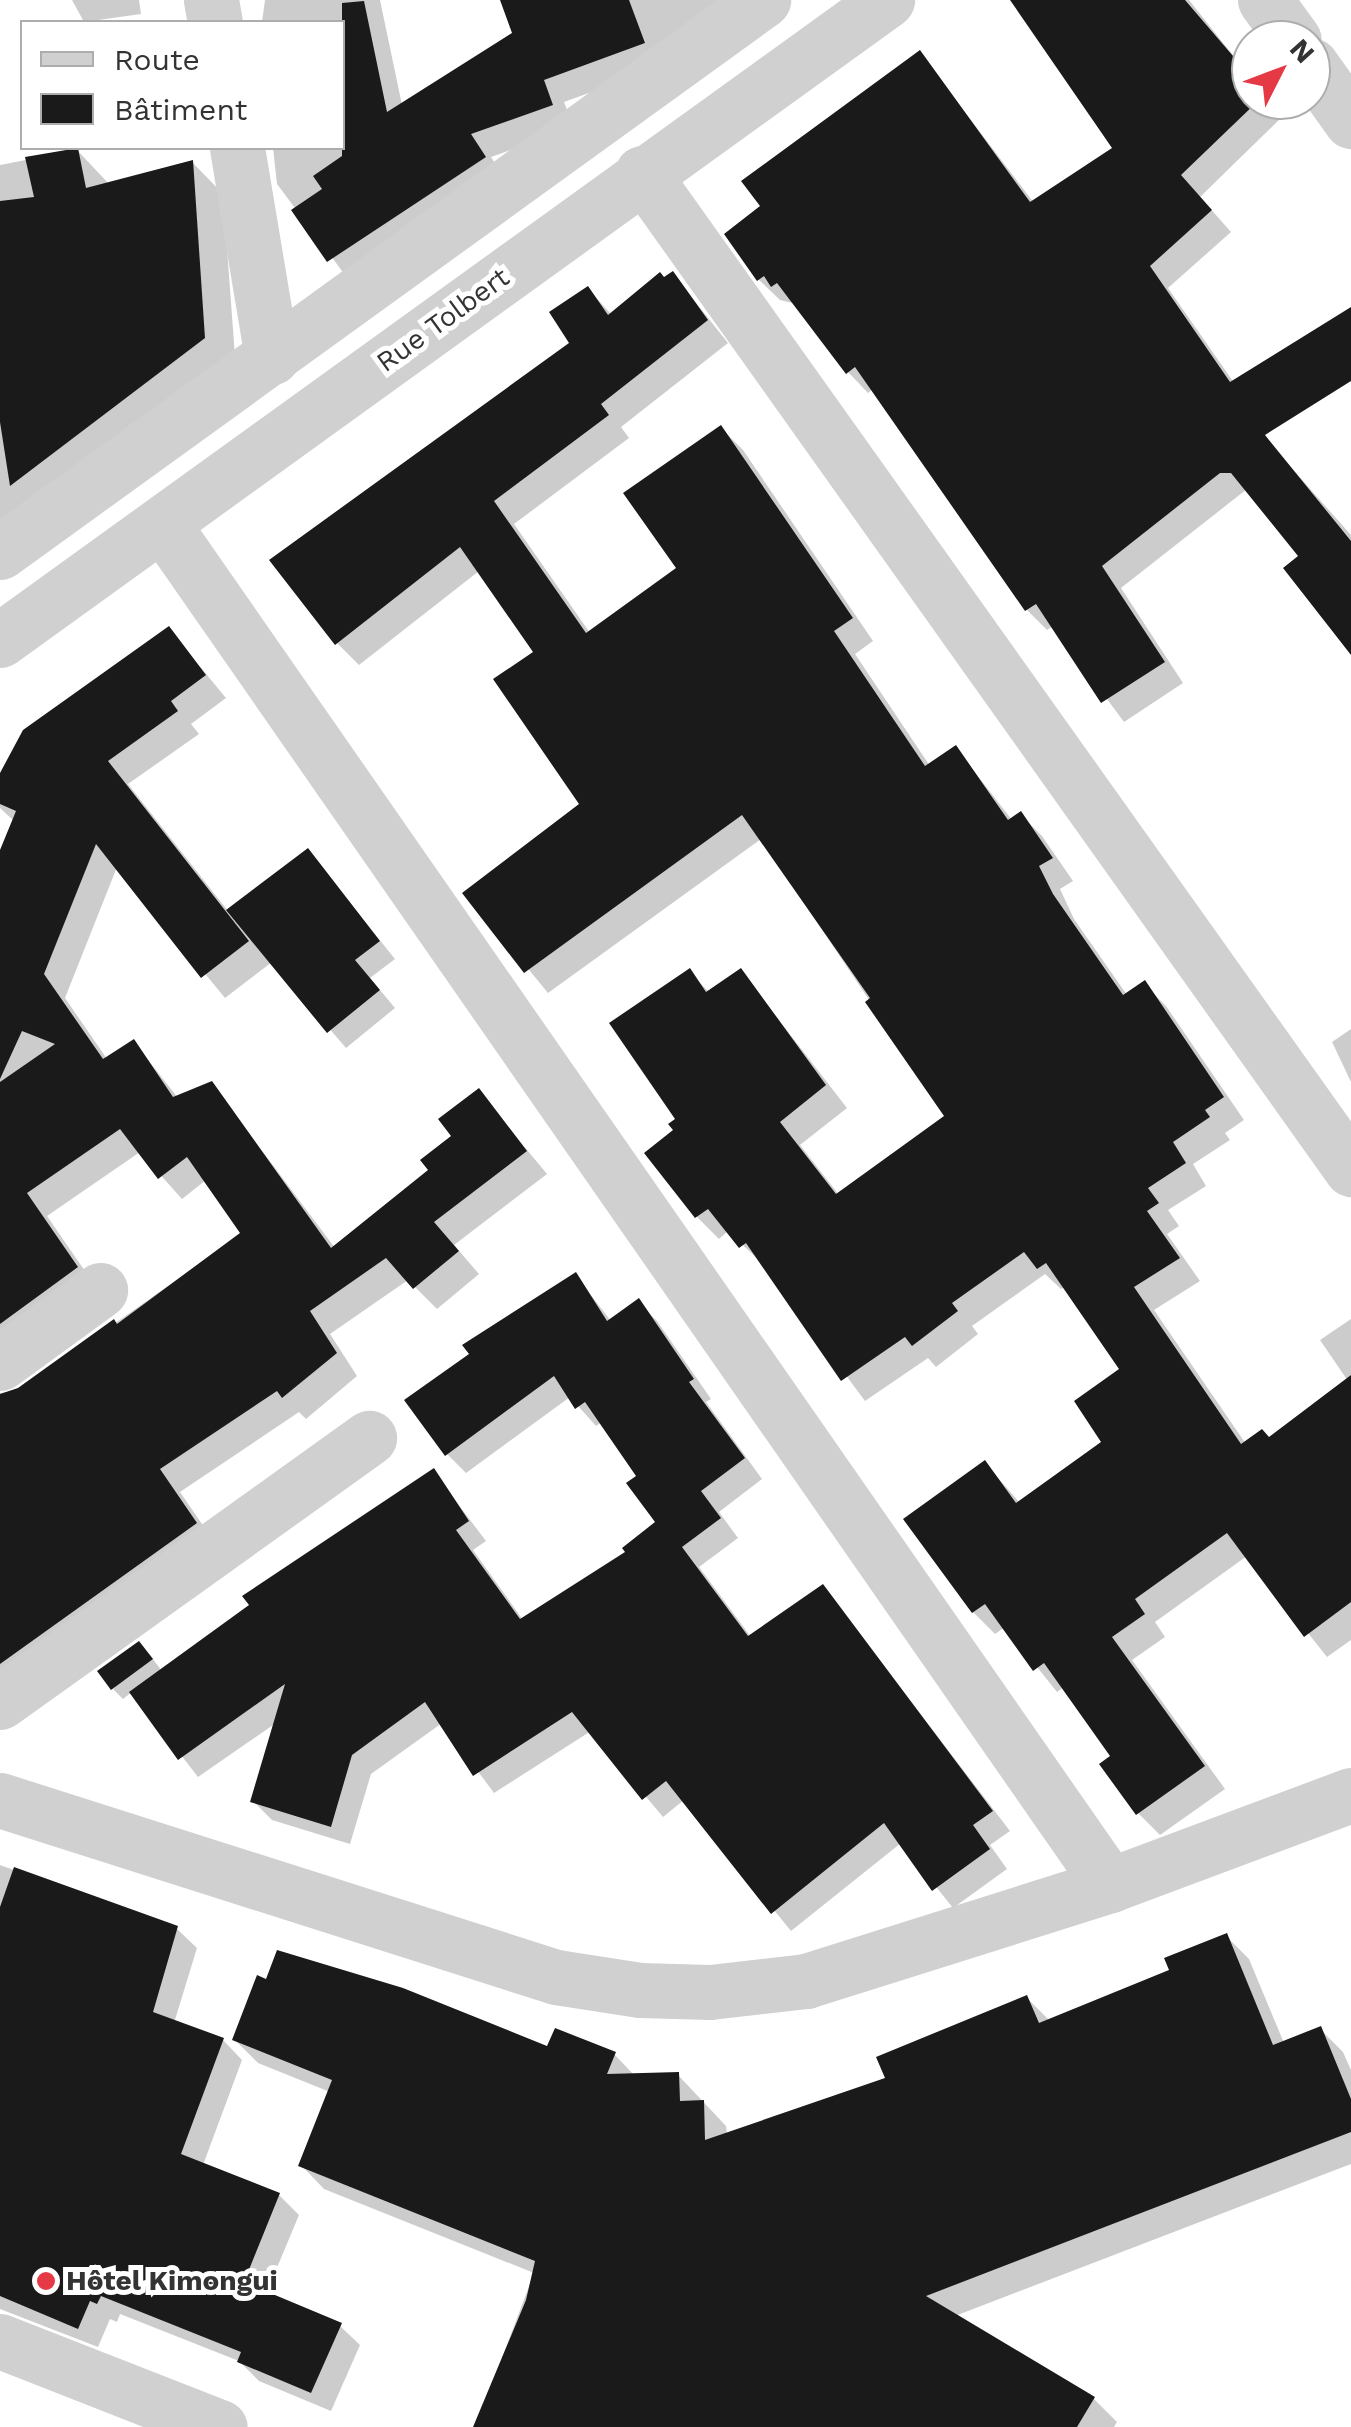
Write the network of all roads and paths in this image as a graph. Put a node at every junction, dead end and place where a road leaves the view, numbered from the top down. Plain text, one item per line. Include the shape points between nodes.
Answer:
1 (763, 0) edge
2 (887, 0) edge
3 (1331, 93) edge
4 (1351, 121) edge
5 (237, 150) edge
6 (642, 173) junction
7 (272, 356) junction
8 (164, 526) junction
9 (0, 552) edge
10 (0, 640) edge
11 (1351, 1169) edge
12 (100, 1290) dead end
13 (0, 1364) edge
14 (370, 1438) dead end
15 (0, 1702) edge
16 (1351, 1795) edge
17 (0, 1800) edge
18 (1110, 1885) junction
19 (0, 2341) edge
20 (220, 2427) edge

1 - 7 street
2 - 6 street, Rue Tolbert
3 - 4 street
5 - 7 street
6 - 8 street, Rue Tolbert
6 - 11 street
7 - 9 street
8 - 10 street, Rue Tolbert
8 - 18 street
12 - 13 street
14 - 15 street
16 - 18 street
17 - 18 street via 556,1978 640,1990 710,1992 806,1982
19 - 20 street

